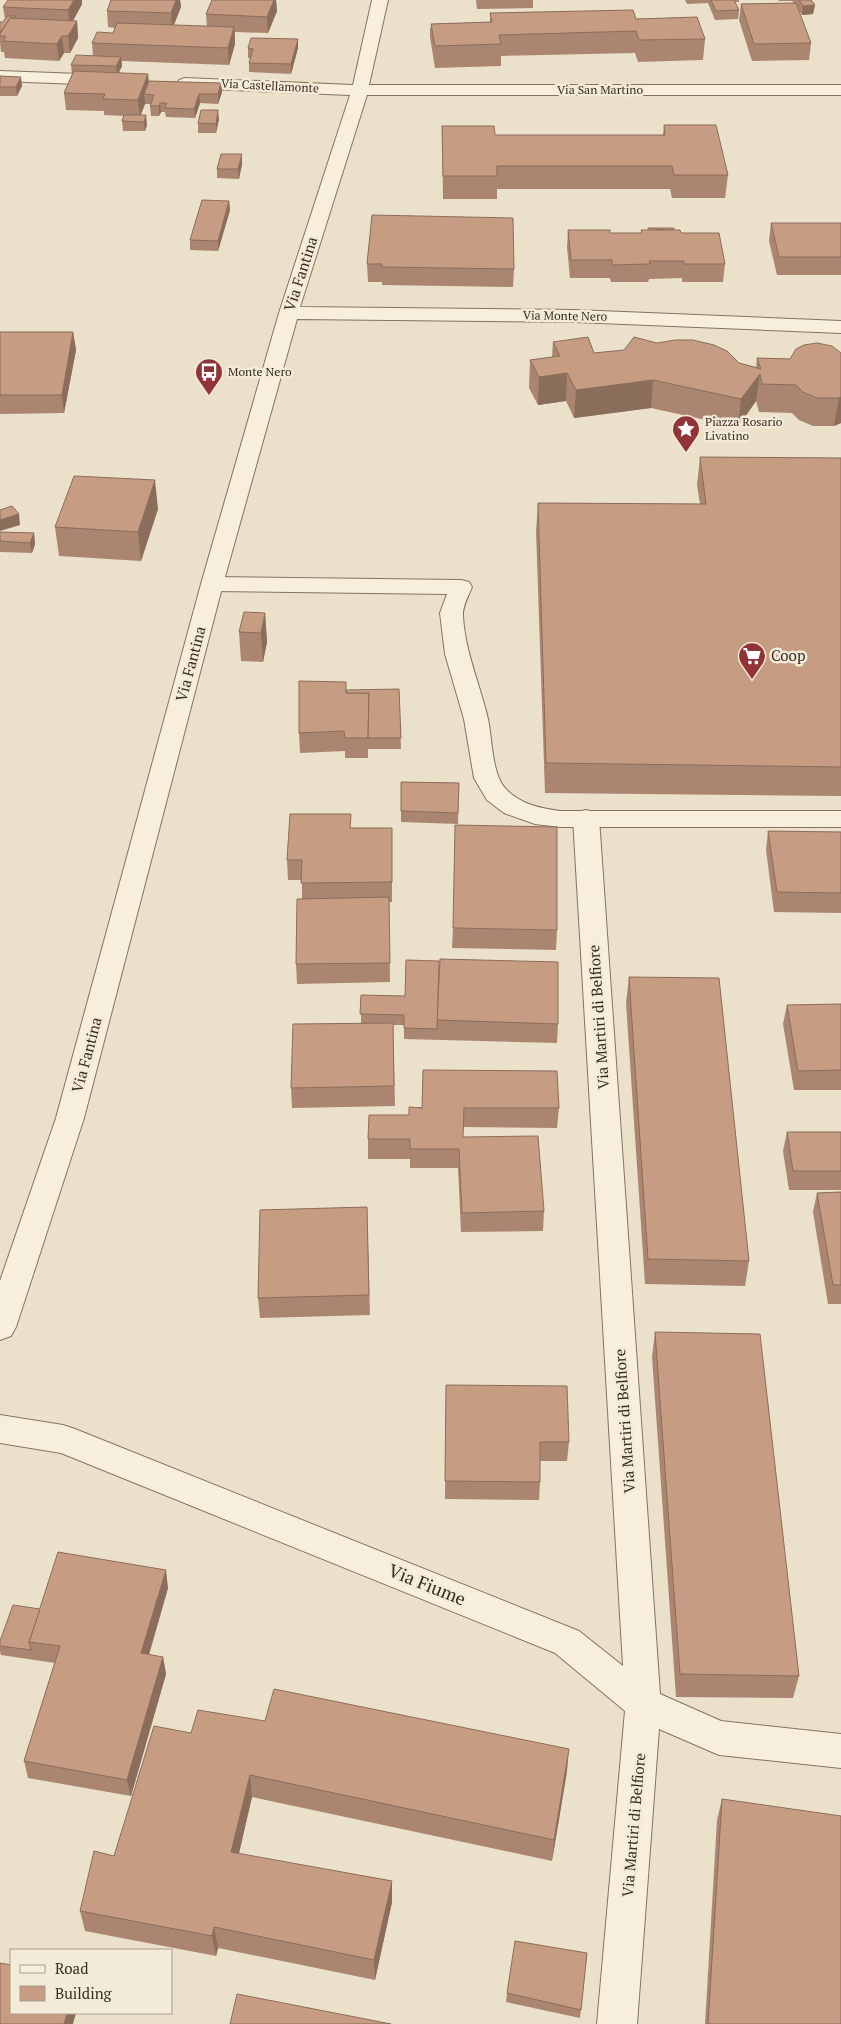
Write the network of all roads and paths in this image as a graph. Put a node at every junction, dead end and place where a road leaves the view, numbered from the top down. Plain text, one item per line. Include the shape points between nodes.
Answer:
1 (380, 0) edge
2 (0, 76) edge
3 (118, 80) edge
4 (167, 82) edge
5 (360, 90) junction
6 (841, 90) edge
7 (289, 313) junction
8 (841, 327) edge
9 (212, 584) junction
10 (586, 818) junction
11 (841, 819) edge
12 (0, 1327) edge
13 (0, 1429) edge
14 (643, 1704) junction
15 (841, 1751) edge
16 (617, 2024) edge

1 - 5 street, Via Fantina
2 - 3 street
4 - 5 street, Via Castellamonte
5 - 6 street, Via San Martino
5 - 7 street, Via Fantina
7 - 8 street, Via Monte Nero via 575,316
7 - 9 street, Via Fantina
9 - 10 street via 461,587 451,613 457,654 476,720 486,778 496,794 520,810 535,816
9 - 12 street, Via Fantina via 70,1118
10 - 11 street
10 - 14 street, Via Martiri di Belfiore
13 - 14 street, Via Fiume via 63,1439 567,1642
14 - 15 street, Via Fiume via 719,1738
14 - 16 street, Via Martiri di Belfiore

